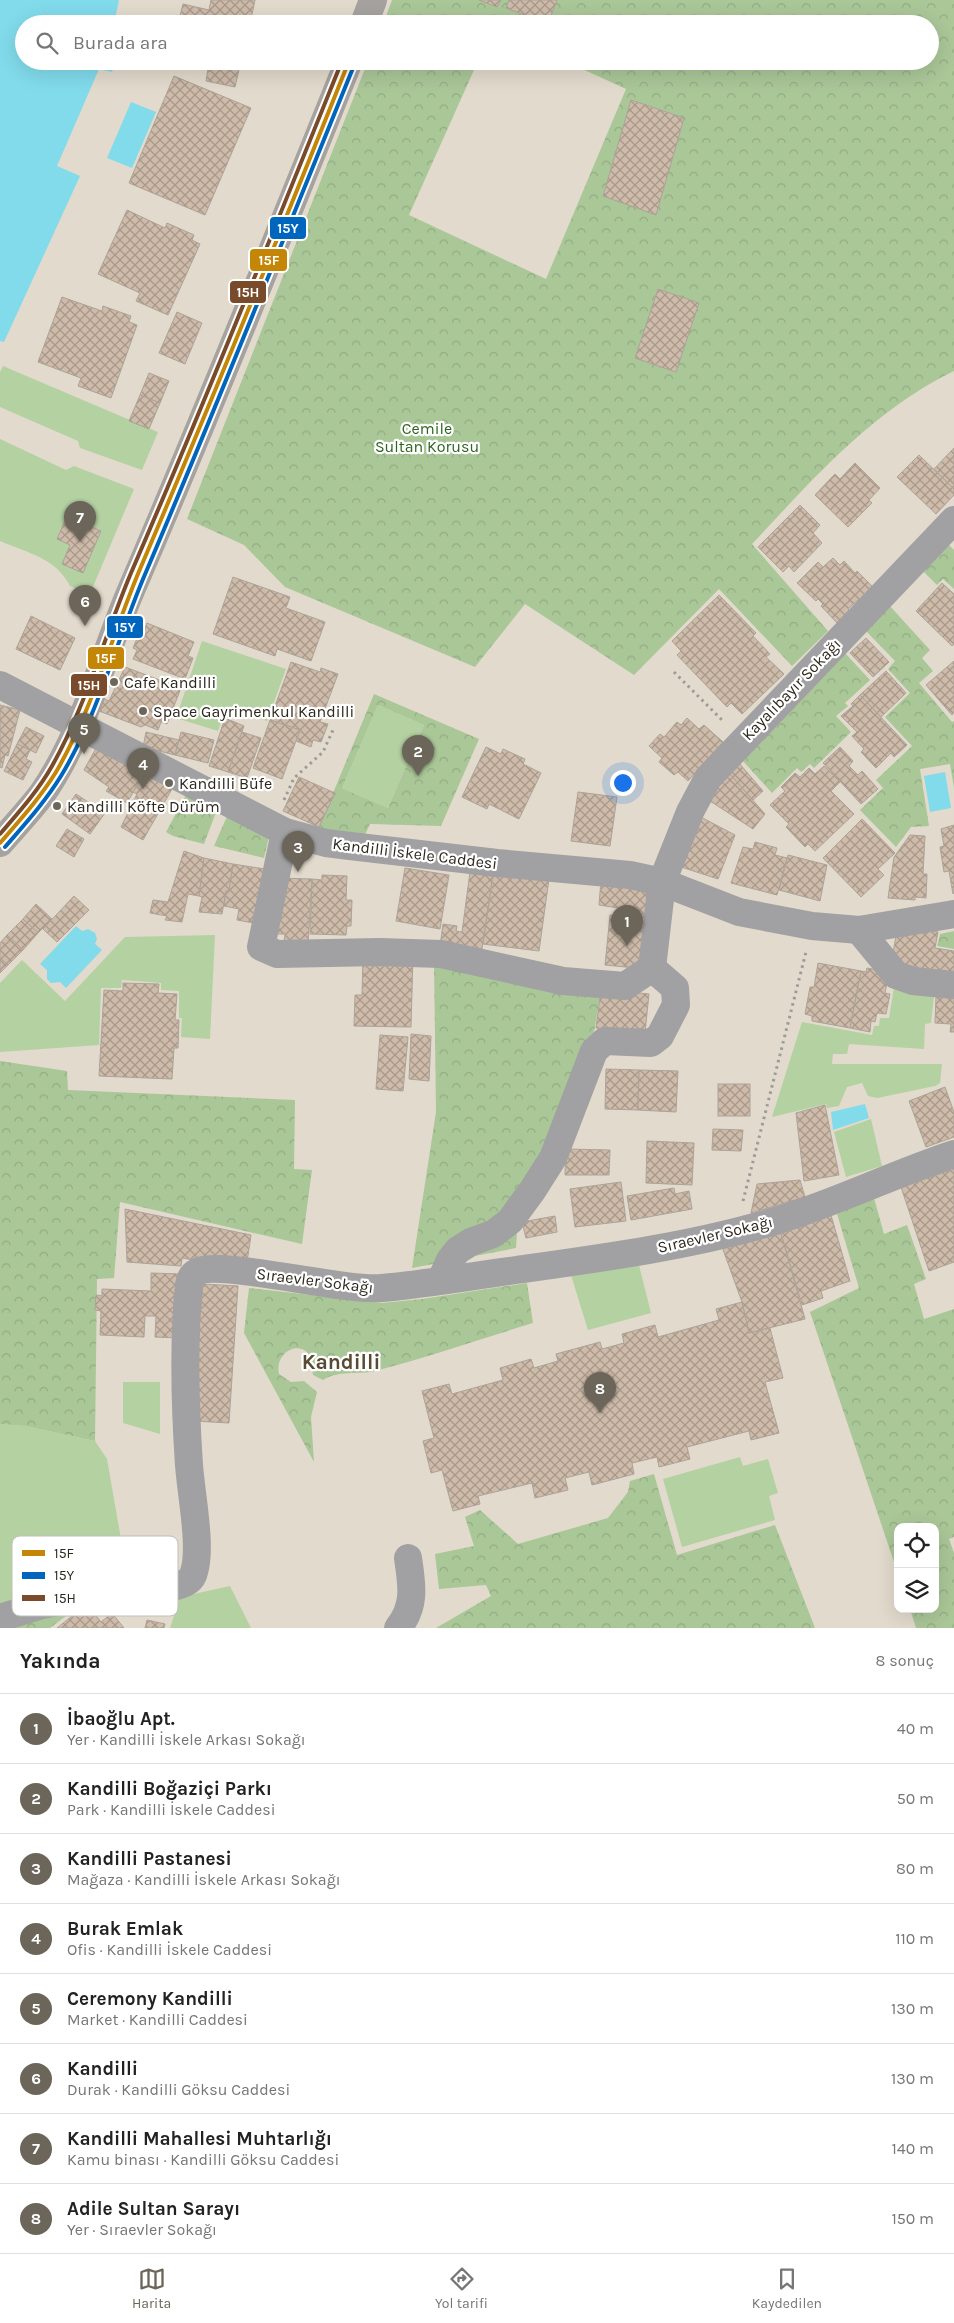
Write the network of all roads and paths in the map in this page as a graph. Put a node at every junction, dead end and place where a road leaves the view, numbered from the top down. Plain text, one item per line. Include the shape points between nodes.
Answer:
1 (373, 0) edge
2 (367, 15) edge
3 (345, 70) edge
4 (954, 520) edge
5 (674, 672) dead end
6 (0, 685) edge
7 (78, 725) junction
8 (333, 730) dead end
9 (742, 740) junction
10 (278, 829) junction
11 (0, 843) edge
12 (662, 882) junction
13 (954, 914) edge
14 (812, 926) junction
15 (858, 930) junction
16 (652, 968) junction
17 (954, 984) edge
18 (954, 1154) edge
19 (712, 1236) junction
20 (441, 1280) junction
21 (408, 1558) dead end
22 (178, 1586) edge
23 (12, 1614) edge
24 (0, 1618) edge
25 (398, 1628) edge

1 - 2 main road
3 - 7 main road via 122,610
4 - 9 street, Kayalıbayır Sokağı
5 - 9 path
6 - 7 street, Kandilli İskele Caddesi
7 - 10 street, Kandilli İskele Caddesi
7 - 11 main road via 43,793
8 - 10 path via 322,752 294,778
9 - 12 street, Kayalıbayır Sokağı via 708,778 698,795
10 - 12 street, Kandilli İskele Caddesi via 326,843 616,873
10 - 16 street via 261,946 268,951 277,954 441,954 563,980 625,986
12 - 14 street, Kandilli İskele Caddesi via 739,912
12 - 16 street, Kayalıbayır Sokağı
13 - 15 street, Kandilli İskele Caddesi
14 - 15 street, Kandilli İskele Caddesi
14 - 19 path via 745,1198 720,1220
15 - 17 street via 896,974 913,981
16 - 20 street via 675,988 676,1005 660,1036 651,1043 605,1041 594,1051 553,1158 532,1191 510,1221 494,1234 458,1250
18 - 19 street, Sıraevler Sokağı via 795,1214
19 - 20 street, Sıraevler Sokağı via 580,1261
20 - 22 street, Sıraevler Sokağı via 380,1289 219,1268 196,1272 189,1285 187,1356 187,1429 196,1540 195,1571 188,1582
21 - 25 street via 411,1604
23 - 24 street, Sıraevler Sokağı

